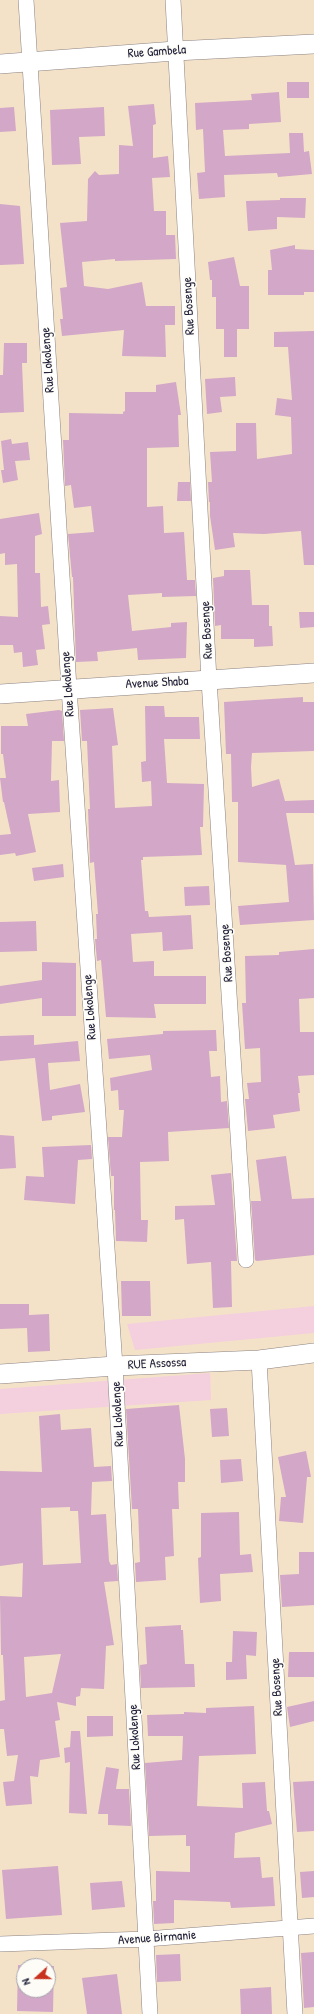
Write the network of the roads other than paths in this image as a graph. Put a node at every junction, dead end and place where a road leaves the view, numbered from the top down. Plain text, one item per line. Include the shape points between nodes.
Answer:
1 (26, 0) edge
2 (173, 0) edge
3 (314, 44) edge
4 (175, 50) junction
5 (29, 62) junction
6 (0, 64) edge
7 (314, 673) edge
8 (209, 680) junction
9 (69, 688) junction
10 (0, 694) edge
11 (246, 1260) dead end
12 (314, 1353) edge
13 (259, 1360) junction
14 (115, 1366) junction
15 (0, 1374) edge
16 (314, 1926) edge
17 (290, 1928) junction
18 (146, 1939) junction
19 (0, 1944) edge
20 (150, 2014) edge
21 (294, 2014) edge

1 - 5 street, Rue Lokolenge
2 - 4 street, Rue Bosenge
3 - 4 street, Rue Gambela
4 - 5 street, Rue Gambela
4 - 8 street, Rue Bosenge
5 - 6 street, Rue Gambela
5 - 9 street, Rue Lokolenge
7 - 8 street, Avenue Shaba
8 - 9 street, Avenue Shaba
8 - 11 street, Rue Bosenge
9 - 10 street, Avenue Shaba
9 - 14 street, Rue Lokolenge
12 - 13 street, RUE Assossa
13 - 14 street, RUE Assossa
13 - 17 street, Rue Bosenge
14 - 15 street, RUE Assossa
14 - 18 street, Rue Lokolenge
16 - 17 street, Avenue Birmanie
17 - 18 street, Avenue Birmanie
17 - 21 street, Rue Bosenge
18 - 19 street, Avenue Birmanie
18 - 20 street, Rue Lokolenge

